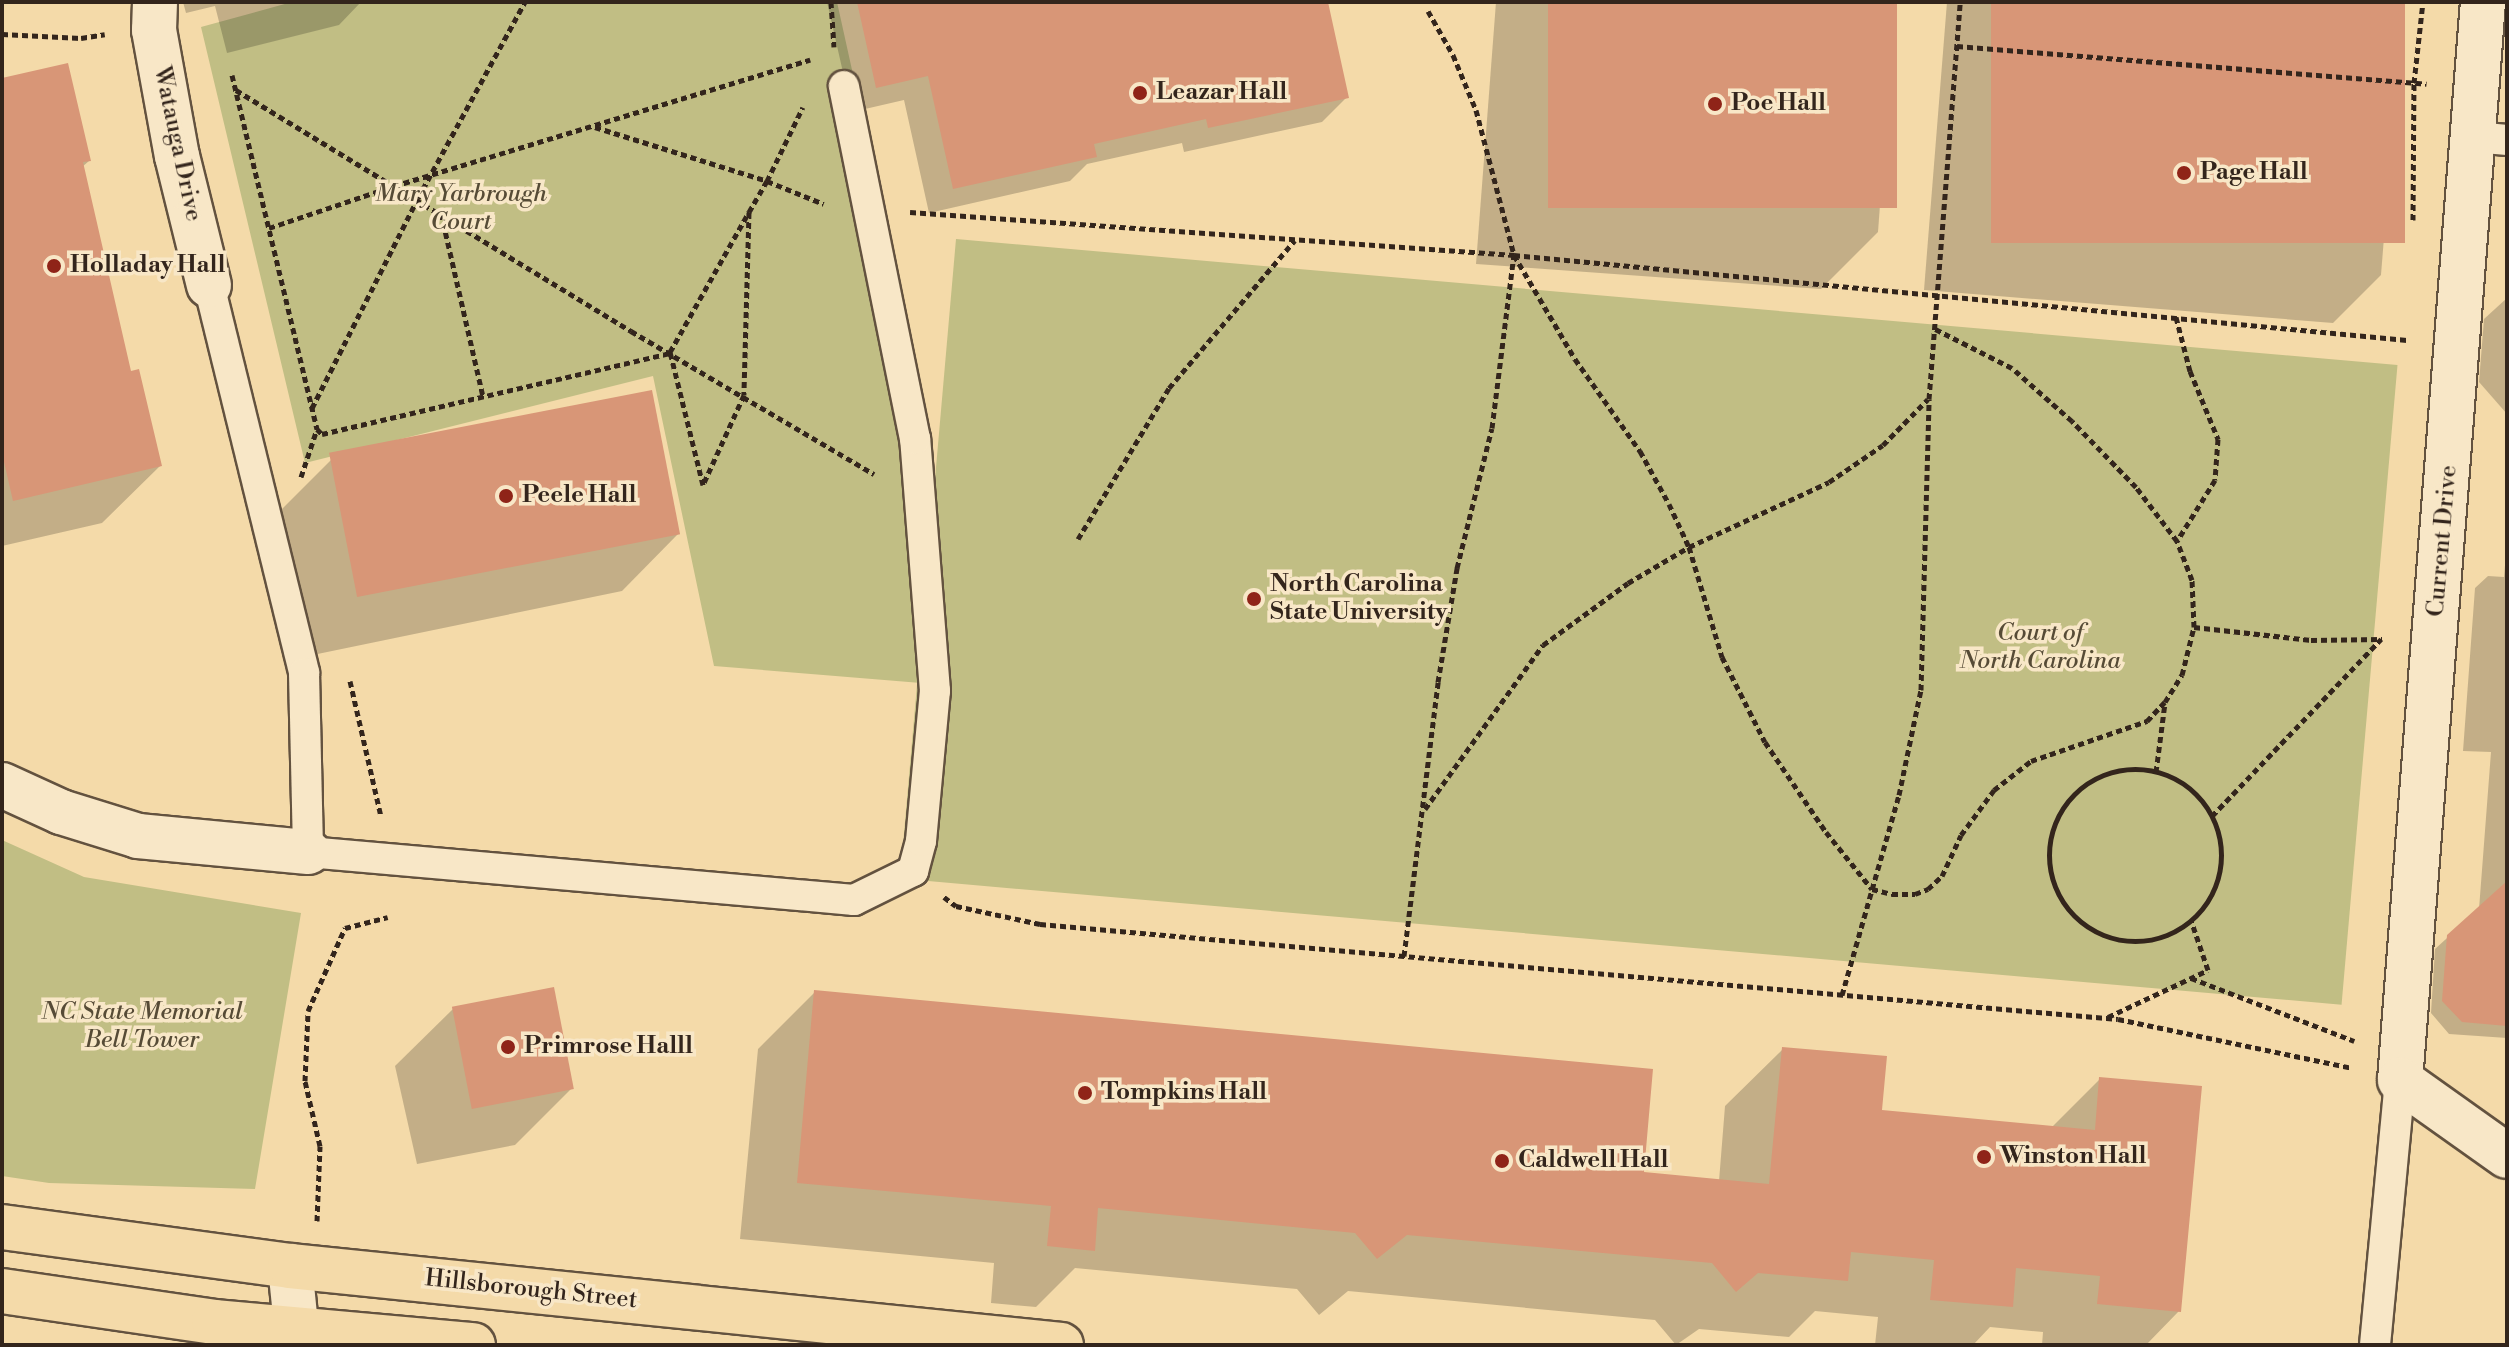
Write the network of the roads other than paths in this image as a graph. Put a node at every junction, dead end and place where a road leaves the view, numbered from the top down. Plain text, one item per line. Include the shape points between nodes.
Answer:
1 (155, 2) edge
2 (2483, 2) edge
3 (844, 86) road end
4 (2491, 138) edge
5 (209, 285) joint
6 (2, 785) edge
7 (308, 852) junction
8 (2400, 1080) junction
9 (2507, 1156) edge
10 (2, 1227) edge
11 (290, 1266) junction
12 (2, 1291) edge
13 (298, 1337) edge
14 (473, 1345) edge
15 (1061, 1345) edge
16 (2375, 1345) edge

1 - 5 street, Watauga Drive via 154,30 177,156
2 - 4 street, Current Drive
3 - 7 lane via 918,473 935,691 921,841 913,871 854,900
4 - 8 street, Current Drive via 2435,642
5 - 7 lane via 304,673
6 - 7 street via 61,812 138,836
8 - 9 street
8 - 16 lane
10 - 11 main road, Hillsborough Street
11 - 13 street
11 - 15 main road, Hillsborough Street
12 - 13 main road
13 - 14 main road

